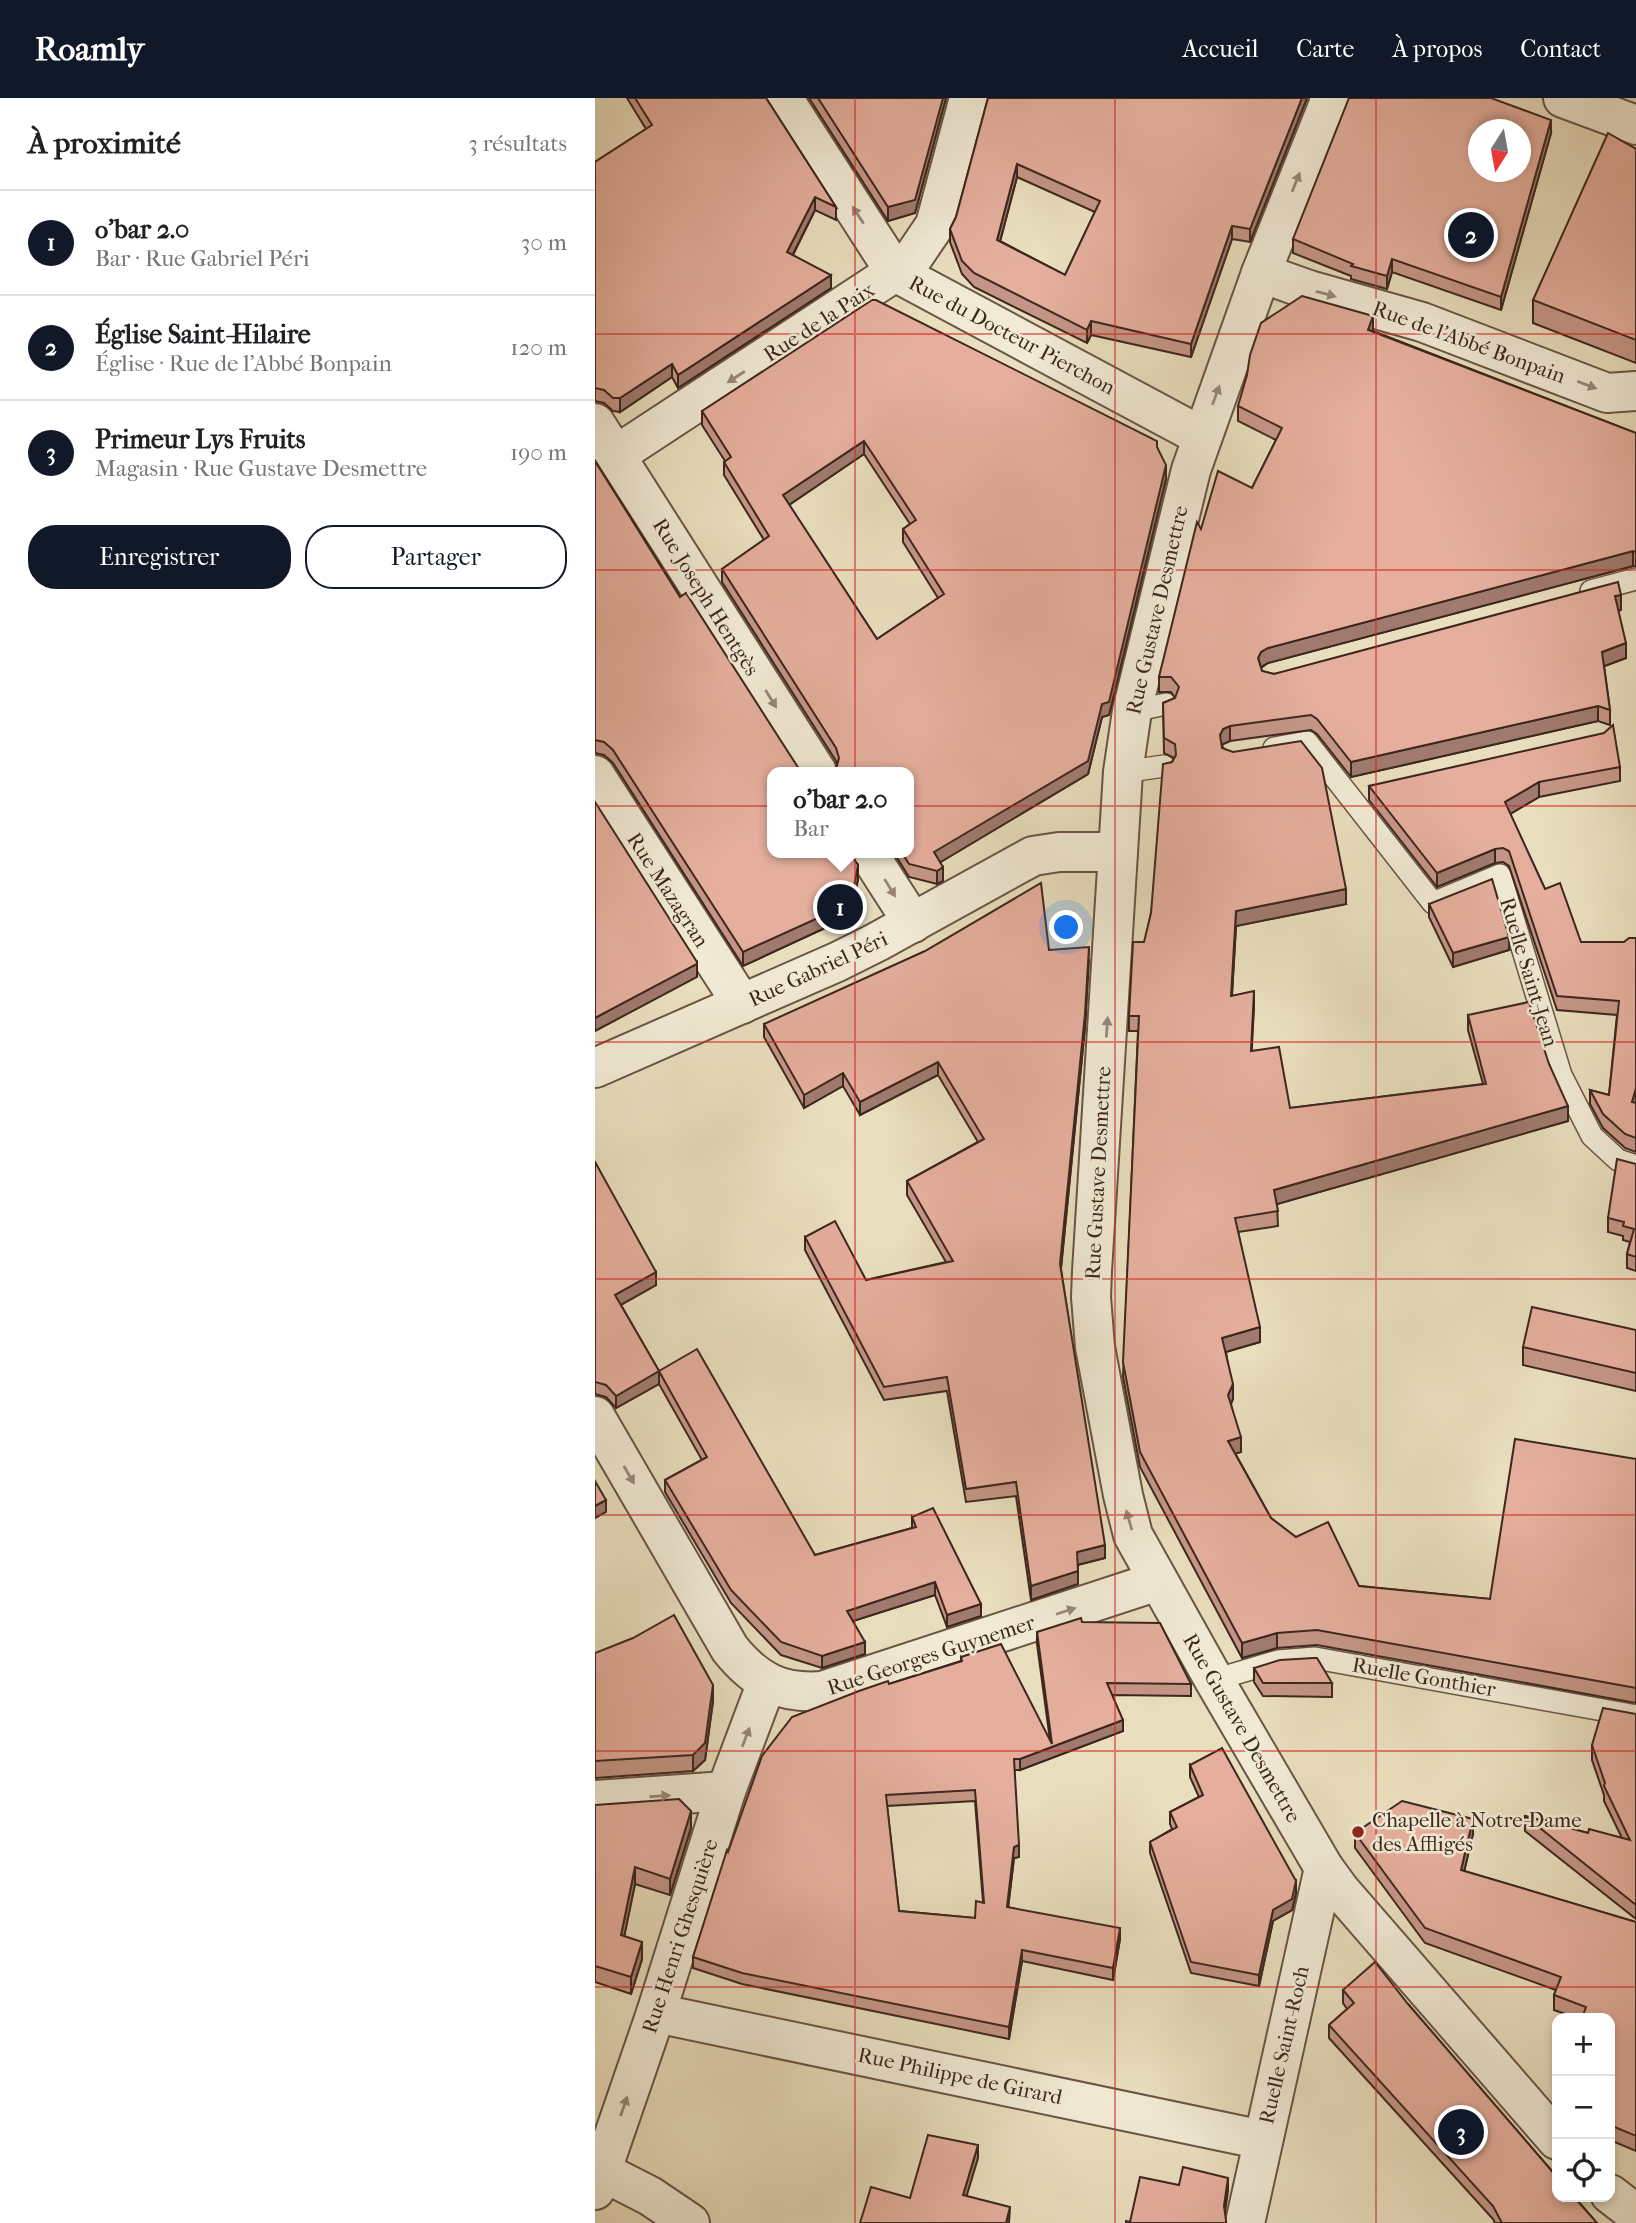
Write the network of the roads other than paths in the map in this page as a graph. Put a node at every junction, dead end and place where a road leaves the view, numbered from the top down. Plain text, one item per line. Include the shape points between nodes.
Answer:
1 (783, 98) edge
2 (969, 98) edge
3 (1331, 98) edge
4 (1563, 98) edge
5 (1636, 125) edge
6 (895, 272) junction
7 (1261, 273) junction
8 (1636, 391) edge
9 (595, 423) edge
10 (1202, 436) junction
11 (616, 455) junction
12 (1636, 579) edge
13 (1568, 597) edge
14 (1257, 750) edge
15 (1164, 766) edge
16 (814, 767) edge
17 (1123, 772) junction
18 (595, 775) edge
19 (1370, 786) edge
20 (1345, 792) junction
21 (1118, 852) junction
22 (871, 858) edge
23 (913, 923) junction
24 (742, 1004) junction
25 (595, 1068) edge
26 (1636, 1166) edge
27 (595, 1416) edge
28 (1158, 1581) junction
29 (1214, 1680) junction
30 (767, 1682) junction
31 (1636, 1716) edge
32 (726, 1791) junction
33 (595, 1800) edge
34 (1324, 1868) junction
35 (656, 2013) junction
36 (1556, 2139) edge
37 (1263, 2140) junction
38 (597, 2176) edge
39 (1615, 2198) edge
40 (1636, 2214) edge
41 (690, 2223) edge
42 (1245, 2223) edge

6 -> 1 street, Rue du Docteur Pierchon
2 - 6 street, Rue de la Paix via 935,225 914,256
7 -> 3 street, Rue Gustave Desmettre
4 - 5 street
6 - 10 street, Rue du Docteur Pierchon
6 -> 11 street, Rue de la Paix
7 -> 8 street, Rue de l'Abbé Bonpain via 1422,321 1607,393
10 -> 7 street, Rue Gustave Desmettre
9 - 11 street, Rue Joseph Hentgès
10 - 17 street, Rue Gustave Desmettre via 1182,502 1149,708
11 -> 16 street, Rue Joseph Hentgès
12 - 13 lane
14 - 20 lane, Ruelle Saint-Jean via 1307,742
15 - 17 lane
17 - 21 street, Rue Gustave Desmettre
18 - 24 street, Rue Mazagran
19 - 20 lane
20 - 26 lane, Ruelle Saint-Jean via 1433,903 1500,875 1561,1075 1592,1136 1618,1160
21 - 23 street, Rue Gabriel Péri via 1033,856
28 -> 21 street, Rue Gustave Desmettre via 1127,1517 1091,1308
22 -> 23 street
23 - 24 street, Rue Gabriel Péri
24 - 25 street, Rue Gabriel Péri
27 -> 30 street, Rue Georges Guynemer via 718,1632 740,1661
28 - 29 street, Rue Gustave Desmettre
30 -> 28 street, Rue Georges Guynemer via 792,1690 822,1690
29 - 31 lane, Ruelle Gonthier via 1278,1661 1315,1658
29 - 34 street, Rue Gustave Desmettre
32 -> 30 street, Rue Henri Ghesquière
33 -> 32 street
32 - 35 street, Rue Henri Ghesquière
34 - 36 street, Rue Gustave Desmettre
34 - 37 street, Ruelle Saint-Roch
35 - 37 street, Rue Philippe de Girard
38 -> 35 street, Rue Henri Ghesquière
37 - 42 street, Ruelle Saint-Roch
38 - 41 street via 650,2196
39 - 40 street

